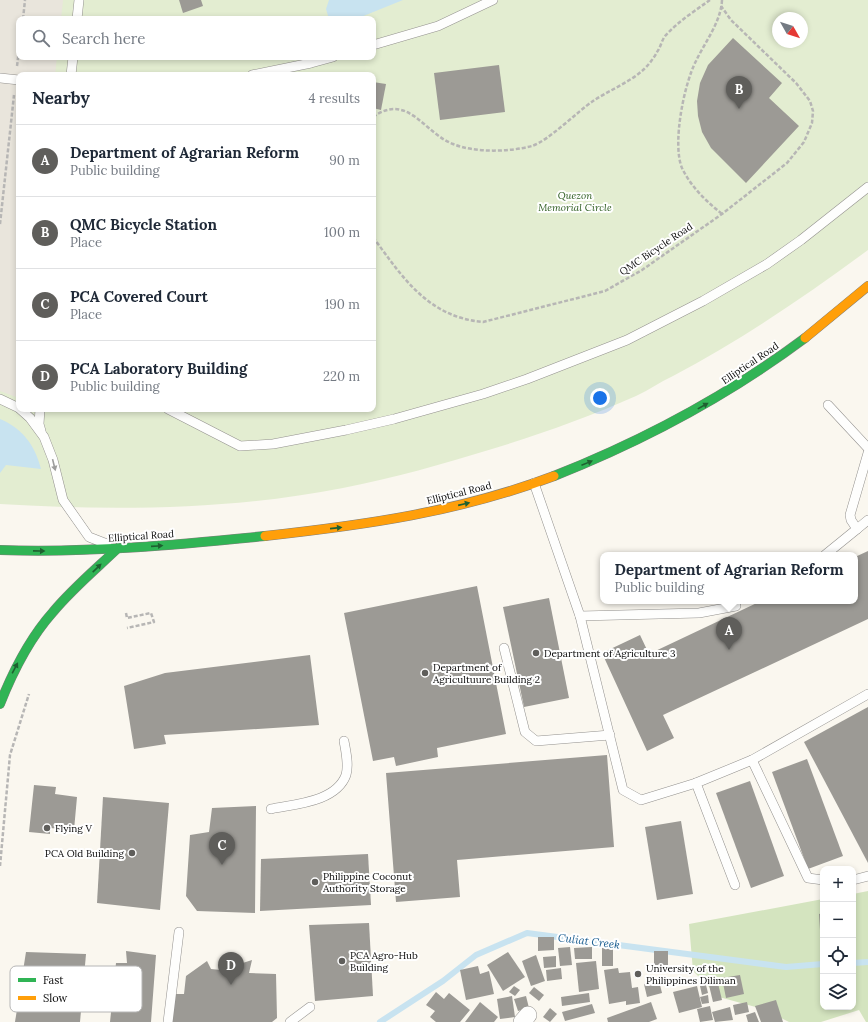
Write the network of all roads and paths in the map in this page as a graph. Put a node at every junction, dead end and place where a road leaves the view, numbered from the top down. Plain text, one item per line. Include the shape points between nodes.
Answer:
1 (25, 0) edge
2 (79, 0) edge
3 (493, 0) edge
4 (710, 0) edge
5 (722, 0) edge
6 (722, 6) junction
7 (23, 16) edge
8 (77, 16) edge
9 (376, 44) edge
10 (18, 60) edge
11 (73, 60) edge
12 (322, 60) edge
13 (18, 72) edge
14 (71, 72) edge
15 (267, 72) edge
16 (0, 78) edge
17 (16, 80) edge
18 (16, 88) edge
19 (376, 115) edge
20 (868, 187) edge
21 (722, 214) junction
22 (0, 224) edge
23 (376, 240) edge
24 (868, 286) edge
25 (0, 399) edge
26 (828, 405) dead end
27 (16, 406) edge
28 (24, 412) edge
29 (40, 412) edge
30 (174, 412) edge
31 (41, 431) junction
32 (868, 448) edge
33 (868, 453) edge
34 (534, 483) junction
35 (868, 520) edge
36 (857, 529) junction
37 (118, 548) junction
38 (0, 550) edge
39 (829, 552) edge
40 (736, 606) dead end
41 (126, 613) dead end
42 (580, 616) junction
43 (127, 628) dead end
44 (504, 648) dead end
45 (31, 689) dead end
46 (868, 694) edge
47 (0, 704) edge
48 (610, 735) junction
49 (344, 741) dead end
50 (752, 760) junction
51 (696, 783) junction
52 (272, 809) dead end
53 (0, 866) edge
54 (868, 876) edge
55 (856, 879) edge
56 (820, 880) edge
57 (735, 886) dead end
58 (179, 932) dead end
59 (310, 1007) dead end
60 (168, 1022) edge
61 (290, 1022) edge

1 - 7 path
2 - 8 lane
3 - 9 lane via 438,26
4 - 19 path via 666,34 657,52 642,71 593,101 533,146 497,150 465,148 452,144 434,133 406,110 386,109
5 - 6 path
6 - 21 path via 717,21 694,63 685,92 678,130 682,166 688,180
6 - 21 path, QMC Bicycle Road via 731,20 796,83 810,101 813,111 810,131 787,163
10 - 13 path
11 - 14 lane
12 - 15 lane
16 - 17 lane
18 - 22 path
20 - 30 lane via 825,222 736,284 627,340 483,394 346,430 273,444 240,446
21 - 23 path, QMC Bicycle Road via 642,270 605,291 483,322 456,318 420,296 398,272
34 -> 24 main road, Elliptical Road via 591,462 650,435 707,404 815,331
25 - 27 lane
26 - 32 lane
28 - 31 lane
29 - 31 lane
31 -> 37 lane via 53,460 63,500 75,519 89,537
33 - 36 lane via 850,514
37 -> 34 main road, Elliptical Road via 231,540 357,526 476,501
34 - 42 lane
35 - 36 lane
36 - 39 lane
38 -> 37 main road, Elliptical Road via 39,552
47 -> 37 main road via 20,659 44,622
40 - 42 lane via 699,613
41 - 43 path via 127,618 151,613 154,622
42 - 48 lane
44 - 48 lane via 525,732 531,737 536,741
45 - 53 path via 10,755
46 - 50 lane
48 - 51 lane via 623,790 636,799 647,800
49 - 52 lane via 346,776 338,786 323,799
50 - 51 lane
50 - 56 lane via 808,878
51 - 57 lane
54 - 55 lane
58 - 60 lane
59 - 61 lane

